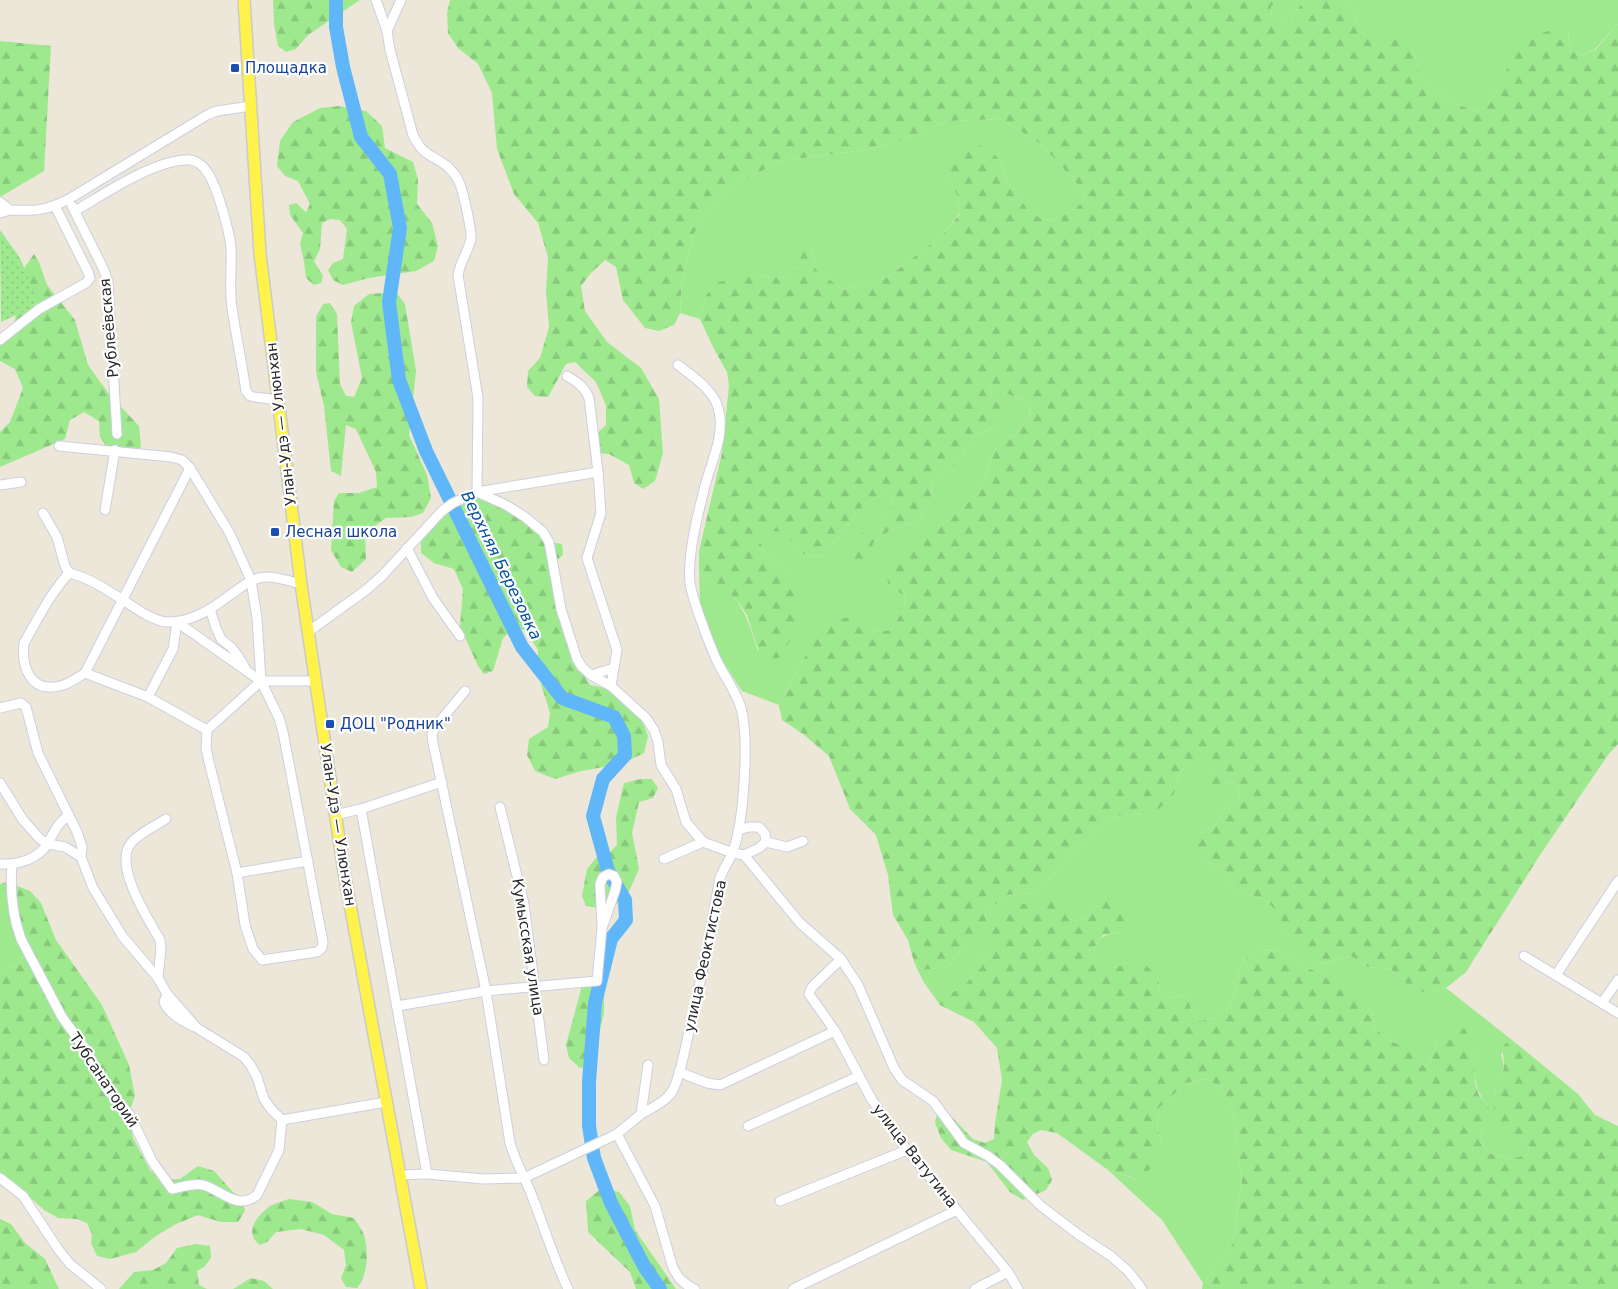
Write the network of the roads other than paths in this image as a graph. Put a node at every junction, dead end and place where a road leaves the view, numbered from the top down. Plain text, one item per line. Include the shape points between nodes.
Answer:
1 (244, 0) edge
2 (376, 0) edge
3 (401, 0) edge
4 (387, 31) junction
5 (251, 106) junction
6 (69, 199) junction
7 (0, 202) edge
8 (55, 206) junction
9 (10, 210) junction
10 (75, 211) junction
11 (0, 213) edge
12 (0, 340) edge
13 (678, 366) dead end
14 (567, 376) dead end
15 (279, 400) junction
16 (117, 434) dead end
17 (59, 446) dead end
18 (115, 450) junction
19 (190, 468) junction
20 (598, 472) junction
21 (21, 482) dead end
22 (0, 485) edge
23 (477, 492) junction
24 (105, 510) dead end
25 (43, 514) dead end
26 (408, 548) junction
27 (69, 573) junction
28 (251, 580) junction
29 (301, 584) junction
30 (122, 601) junction
31 (210, 609) junction
32 (177, 622) junction
33 (308, 632) junction
34 (460, 636) dead end
35 (614, 668) junction
36 (245, 670) junction
37 (85, 673) junction
38 (592, 675) junction
39 (260, 681) junction
40 (316, 681) junction
41 (611, 686) junction
42 (465, 690) dead end
43 (148, 697) junction
44 (0, 708) edge
45 (207, 730) junction
46 (442, 782) junction
47 (0, 783) edge
48 (500, 807) dead end
49 (361, 809) junction
50 (69, 815) junction
51 (335, 816) junction
52 (166, 819) dead end
53 (738, 830) junction
54 (803, 841) dead end
55 (703, 842) junction
56 (766, 842) junction
57 (48, 844) junction
58 (733, 853) junction
59 (744, 855) junction
60 (81, 856) junction
61 (664, 859) dead end
62 (308, 861) junction
63 (0, 864) edge
64 (12, 864) junction
65 (237, 873) junction
66 (1618, 881) edge
67 (602, 928) junction
68 (1524, 956) dead end
69 (841, 959) junction
70 (1556, 975) junction
71 (158, 978) junction
72 (1618, 980) edge
73 (535, 986) junction
74 (486, 991) junction
75 (1602, 1003) junction
76 (397, 1006) junction
77 (1618, 1013) edge
78 (835, 1032) junction
79 (544, 1060) dead end
80 (648, 1065) dead end
81 (679, 1072) junction
82 (859, 1076) junction
83 (386, 1102) junction
84 (641, 1114) junction
85 (282, 1120) junction
86 (748, 1126) dead end
87 (617, 1134) junction
88 (907, 1150) junction
89 (427, 1174) junction
90 (400, 1175) junction
91 (0, 1178) edge
92 (524, 1178) junction
93 (780, 1201) dead end
94 (957, 1210) junction
95 (1008, 1272) junction
96 (102, 1289) edge
97 (421, 1289) edge
98 (568, 1289) edge
99 (695, 1289) edge
100 (793, 1289) edge
101 (974, 1289) edge
102 (1018, 1289) edge
103 (1142, 1289) edge

1 - 5 main road, Улан-Удэ — Улюнхан
2 - 4 street
3 - 4 street
4 - 23 street via 413,135 418,146 447,166 459,182 472,236 458,276 478,398
5 - 6 street via 207,115
5 - 15 main road, Улан-Удэ — Улюнхан via 260,254
6 - 8 street
6 - 10 street, Рублеёвская
7 - 9 street
8 - 9 street via 43,210
8 - 12 street, Рублеёвская via 90,278 39,309
9 - 11 street
10 - 15 street via 149,170 168,163 197,162 212,179 229,232 232,308 246,391 254,397
10 - 16 street, Рублеёвская via 108,282
13 - 53 street, улица Феоктистова via 704,386 715,400 721,418 720,436 691,550 690,582 696,609 743,719 745,772
14 - 20 street via 580,384 589,398
15 - 29 main road, Улан-Удэ — Улюнхан
17 - 18 street
18 - 19 street via 171,457 182,460
18 - 24 street
19 - 28 street via 229,532
19 - 30 street
20 - 23 street
20 - 35 street via 601,513 588,558 616,644
21 - 22 street
23 - 26 street via 442,512
23 - 38 street via 525,517 543,532 549,542 563,616 576,659
25 - 27 street via 57,537
26 - 33 street via 366,590
26 - 34 street via 433,598
27 - 30 street via 90,580
27 - 37 street via 49,599 24,644 24,663 28,675 36,683 49,688 61,686
28 - 29 street via 266,577
28 - 31 street
28 - 39 street via 257,618
29 - 33 main road, Улан-Удэ — Улюнхан
30 - 32 street via 154,618
30 - 37 street
31 - 32 street
31 - 36 street via 221,639 238,656
32 - 36 street
32 - 43 street via 173,649
33 - 40 main road, Улан-Удэ — Улюнхан
35 - 38 street
35 - 41 street
36 - 39 street
37 - 43 street
38 - 41 street
39 - 40 street
39 - 45 street
39 - 62 street via 284,732
40 - 51 main road, Улан-Удэ — Улюнхан
41 - 55 street via 646,718 654,730 661,765 676,789 686,822
42 - 46 street via 432,734
43 - 45 street
44 - 50 street via 21,703 26,707 38,753
45 - 65 street via 208,762
46 - 49 street
46 - 74 street
47 - 57 street via 27,825
48 - 73 street, Кумысская улица via 524,904
49 - 51 street
49 - 76 street
50 - 57 street via 58,823
50 - 60 street via 80,840
51 - 83 main road, Улан-Удэ — Улюнхан
52 - 71 street via 131,842 126,859 134,893 160,940
53 - 56 street via 759,827
53 - 58 street, улица Феоктистова
54 - 56 street via 787,847
55 - 58 street
55 - 61 street
56 - 59 street
57 - 60 street via 65,847
57 - 64 street via 36,856
58 - 59 street
58 - 81 street, улица Феоктистова via 720,878 698,995
59 - 69 street via 800,923
60 - 71 street via 93,888 118,929
62 - 65 street
62 - 65 street via 323,942 317,952 262,960 253,949 245,925
63 - 64 street
64 - 85 street, Тубсанаторий via 11,897 21,939 64,1022 86,1050 107,1089 130,1115 152,1161 172,1189 202,1185 238,1201 251,1200 257,1195 278,1150
66 - 70 street
67 - 67 street via 600,884 608,874 617,882
67 - 73 street via 597,980
68 - 70 street
69 - 78 street, улица Ватутина via 812,987 810,994
69 - 103 street via 858,986 902,1080 933,1101 964,1143 1000,1165 1041,1206 1128,1271
70 - 75 street
71 - 85 street via 167,994 197,1028 244,1058 251,1066 264,1099
72 - 75 street
73 - 74 street
73 - 79 street, Кумысская улица
74 - 76 street
74 - 92 street via 510,1142
75 - 77 street
76 - 89 street
78 - 81 street via 720,1085
78 - 82 street, улица Ватутина
80 - 84 street
81 - 84 street, улица Феоктистова via 669,1096
82 - 86 street
82 - 88 street, улица Ватутина
83 - 85 street
83 - 90 main road, Улан-Удэ — Улюнхан
84 - 87 street, улица Феоктистова
87 - 92 street, улица Феоктистова
87 - 99 street via 655,1206 678,1278
88 - 93 street
88 - 94 street, улица Ватутина
89 - 90 street, улица Феоктистова
89 - 92 street, улица Феоктистова via 484,1179
90 - 97 main road, Улан-Удэ — Улюнхан
91 - 96 street via 23,1196 70,1264
92 - 98 street
94 - 95 street, улица Ватутина
94 - 100 street
95 - 101 street
95 - 102 street, улица Ватутина

